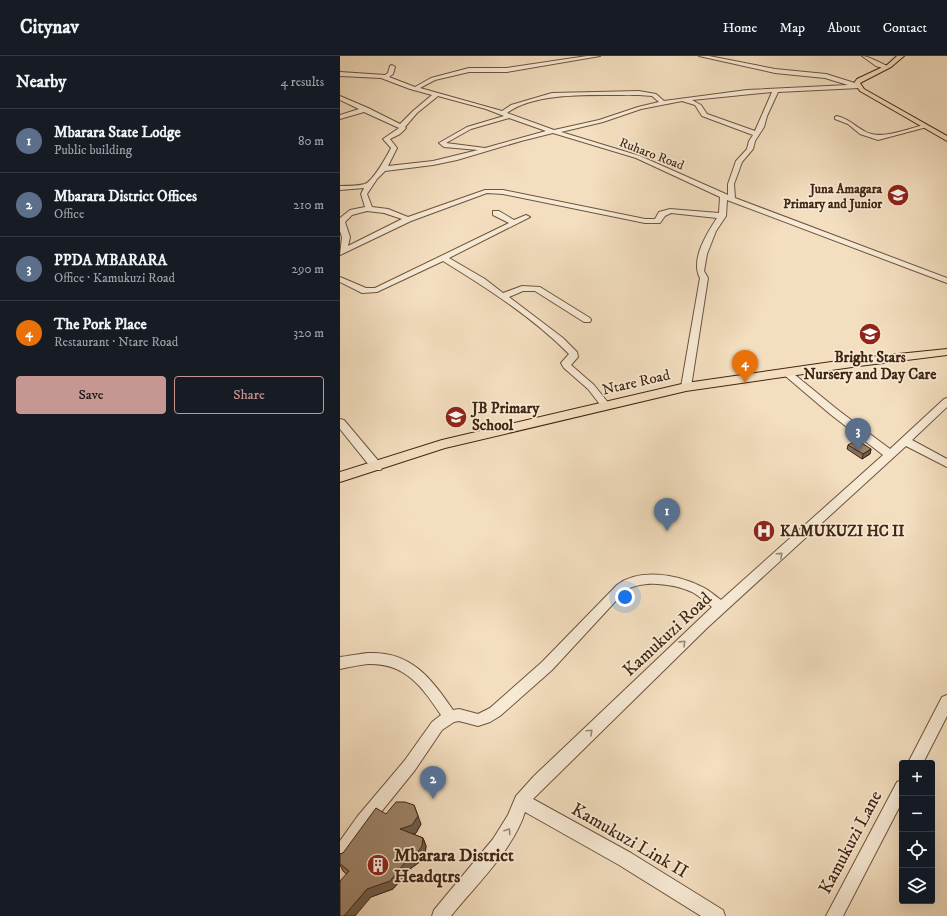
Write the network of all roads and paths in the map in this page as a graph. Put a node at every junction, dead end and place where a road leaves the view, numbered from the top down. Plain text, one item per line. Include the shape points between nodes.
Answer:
1 (596, 56) edge
2 (702, 56) edge
3 (865, 56) edge
4 (900, 56) edge
5 (744, 57) dead end
6 (734, 62) junction
7 (392, 67) dead end
8 (886, 67) junction
9 (340, 74) edge
10 (386, 77) junction
11 (857, 86) junction
12 (415, 89) junction
13 (776, 90) junction
14 (436, 95) junction
15 (340, 98) edge
16 (682, 99) junction
17 (663, 103) junction
18 (366, 109) junction
19 (504, 113) junction
20 (511, 116) junction
21 (340, 117) edge
22 (837, 118) dead end
23 (402, 126) junction
24 (924, 127) junction
25 (552, 131) junction
26 (757, 134) junction
27 (947, 139) edge
28 (485, 149) junction
29 (383, 168) junction
30 (369, 185) junction
31 (340, 188) edge
32 (727, 197) junction
33 (369, 208) junction
34 (496, 213) dead end
35 (722, 216) junction
36 (526, 217) dead end
37 (408, 219) junction
38 (513, 222) junction
39 (340, 253) edge
40 (444, 258) junction
41 (340, 279) edge
42 (947, 281) edge
43 (502, 296) junction
44 (588, 320) dead end
45 (947, 352) edge
46 (786, 372) junction
47 (686, 387) junction
48 (947, 401) edge
49 (605, 406) junction
50 (340, 422) edge
51 (904, 441) junction
52 (890, 455) junction
53 (947, 463) edge
54 (377, 466) junction
55 (340, 477) edge
56 (722, 607) junction
57 (340, 663) edge
58 (947, 702) edge
59 (450, 717) junction
60 (917, 760) edge
61 (899, 793) edge
62 (521, 801) junction
63 (340, 854) edge
64 (440, 916) edge
65 (717, 916) edge
66 (834, 916) edge

1 - 12 street via 507,70 469,70 433,79
2 - 6 street
3 - 8 street
4 - 8 main road
5 - 6 street
6 - 11 street via 775,71 826,76
7 - 10 street
8 - 11 main road via 859,80
9 - 10 street, Ruharo Road
10 - 12 street, Ruharo Road
11 - 13 street
11 - 24 main road
12 - 14 street, Ruharo Road
13 - 16 street
13 - 26 street
14 - 19 street, Ruharo Road
14 - 23 street
15 - 18 street
16 - 17 street
16 - 26 street via 699,105 704,115
17 - 19 street via 654,95 644,94 552,95 513,106
17 - 25 street via 601,121
18 - 21 street
18 - 23 street
19 - 20 street, Ruharo Road
20 - 25 street, Ruharo Road
20 - 28 street via 470,128 442,143
22 - 24 street via 850,123 862,133 878,138
23 - 29 street via 402,130 386,139 394,148
24 - 27 main road
25 - 28 street
25 - 32 street, Ruharo Road via 638,157
26 - 32 street via 750,149 737,164
28 - 29 street via 433,163
29 - 30 street
30 - 31 street
30 - 33 street via 364,194
32 - 35 street
32 - 42 street, Ruharo Road
33 - 37 street
33 - 39 street via 351,212 343,218 341,222 347,235
34 - 38 street
35 - 37 street via 670,211 662,214 657,221 645,221 494,191 473,195
35 - 47 street via 712,231 703,254 700,271 704,278
36 - 38 street
37 - 39 street
38 - 40 street
40 - 41 street via 374,291 365,291
40 - 43 street
43 - 44 street via 522,288 537,289
43 - 49 street via 552,332 574,354 566,363 567,366 591,387
45 - 46 main road, Ntare Road
46 - 47 main road, Ntare Road
46 - 52 street
47 - 49 main road, Ntare Road
48 - 51 street, Kamukuzi Road
49 - 54 main road, Ntare Road via 442,444
50 - 54 street
51 - 52 street, Kamukuzi Road
51 - 53 street
56 -> 52 street, Kamukuzi Road
54 - 55 main road, Ntare Road
56 - 59 street via 686,585 642,578 631,581 617,592 548,666 495,712 478,720 459,715
62 -> 56 street, Kamukuzi Road
57 - 59 street via 372,658 408,666 425,682
58 - 60 street
59 - 63 street via 437,726 410,765
61 - 66 street, Kamukuzi Lane
64 -> 62 street, Kamukuzi Road via 499,846 512,825
62 - 65 street, Kamukuzi Link II via 625,859

